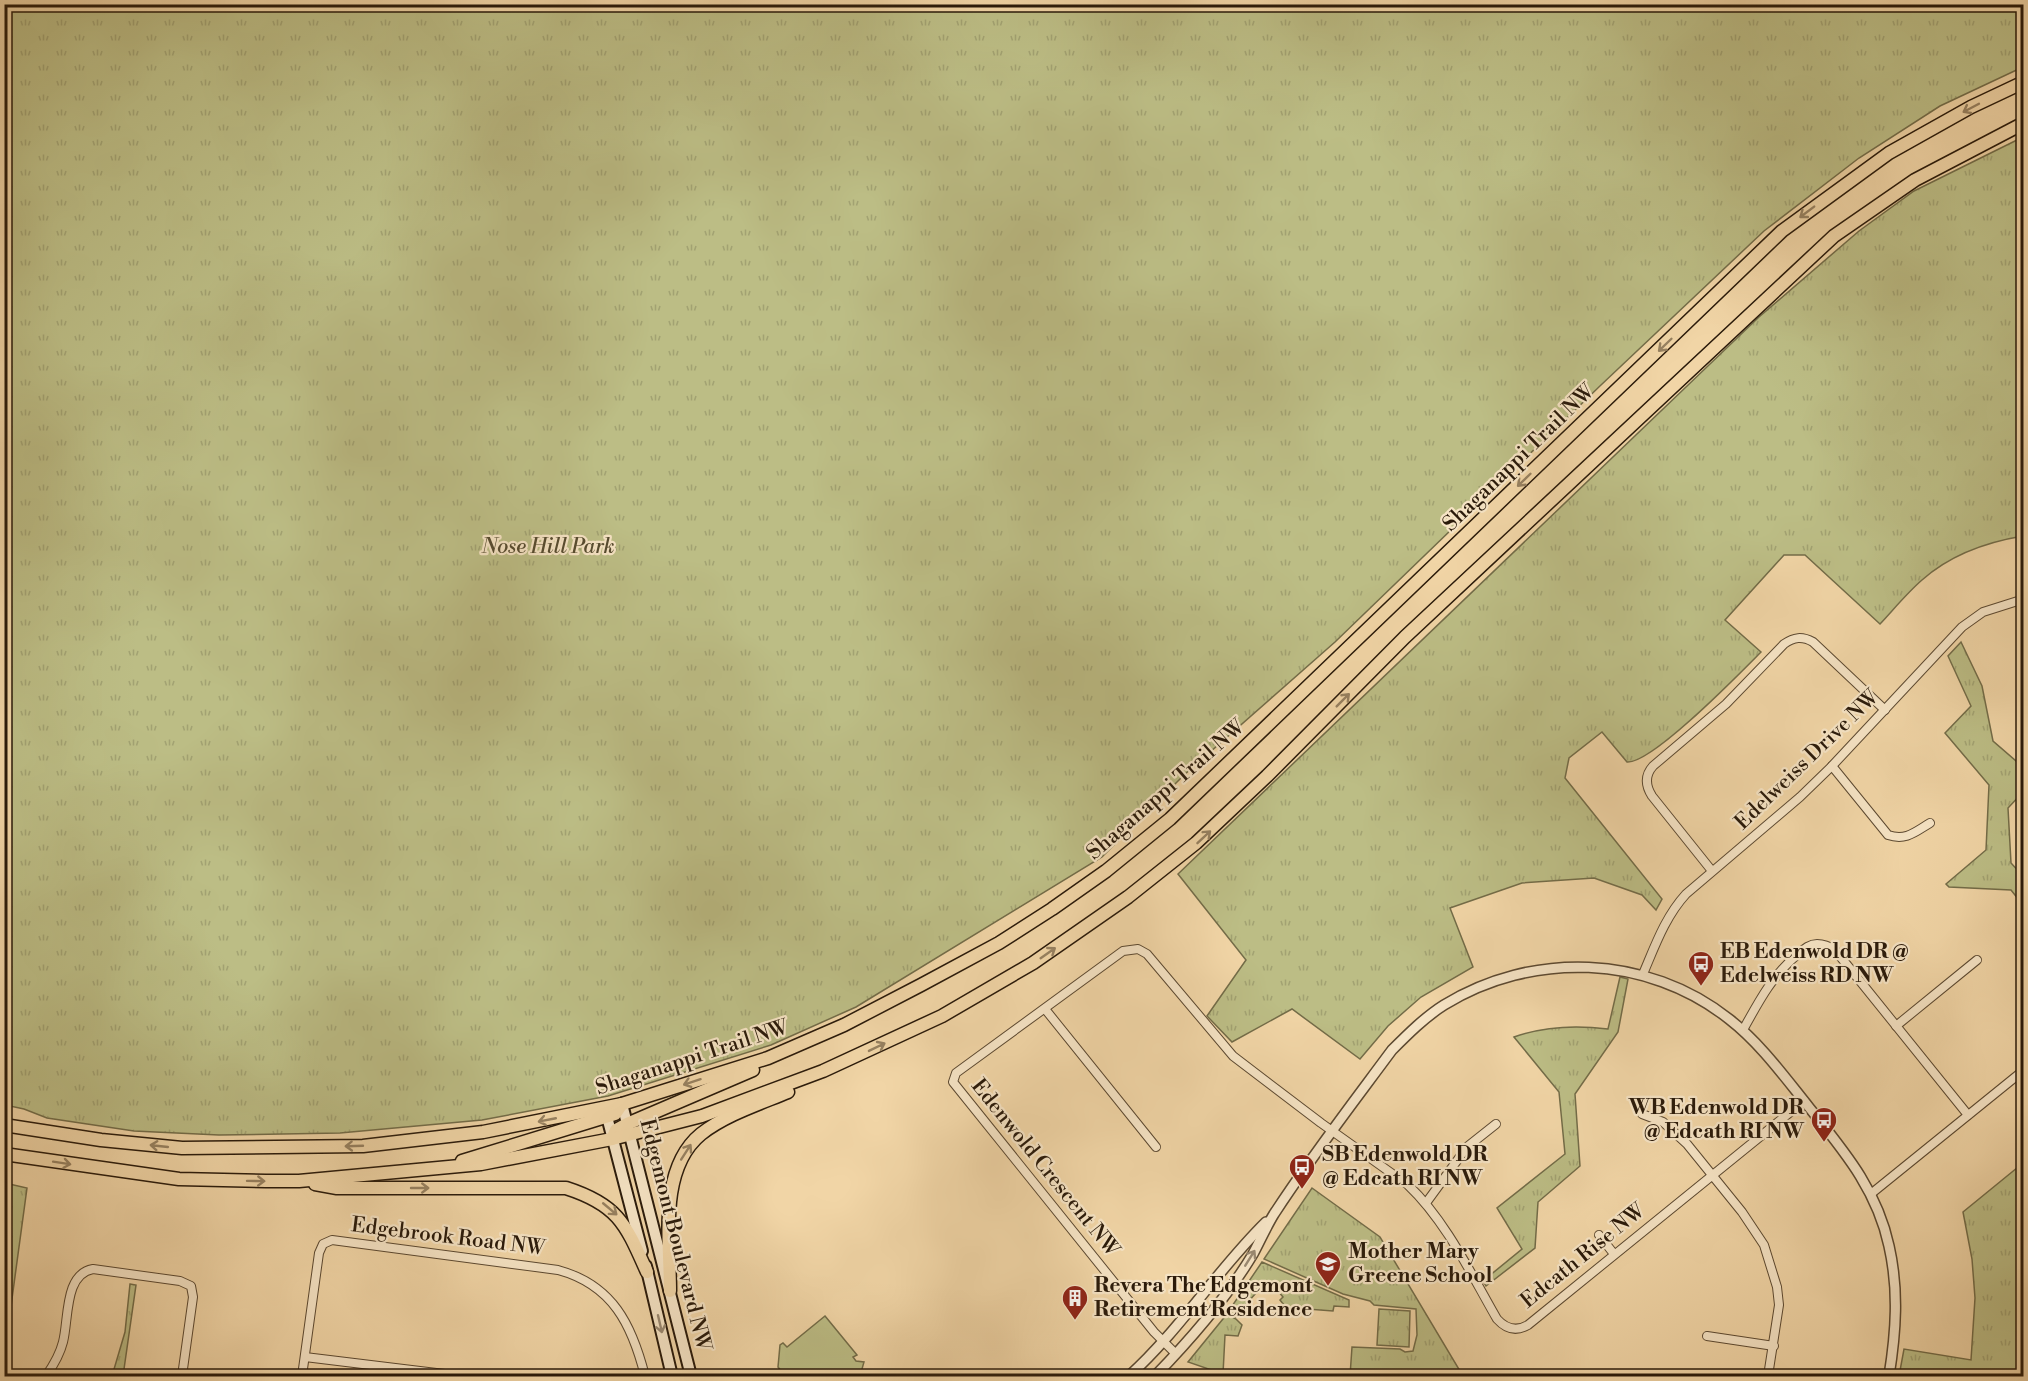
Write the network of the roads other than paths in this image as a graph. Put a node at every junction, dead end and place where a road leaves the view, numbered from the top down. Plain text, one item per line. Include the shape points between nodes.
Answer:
1 (2024, 82) edge
2 (2024, 123) edge
3 (2024, 599) edge
4 (1885, 710) junction
5 (1832, 766) junction
6 (1930, 823) dead end
7 (1712, 871) junction
8 (1977, 960) dead end
9 (1643, 974) junction
10 (1044, 1009) junction
11 (1896, 1026) junction
12 (1743, 1030) junction
13 (768, 1058) junction
14 (2024, 1070) edge
15 (824, 1071) junction
16 (1804, 1101) junction
17 (622, 1104) junction
18 (605, 1112) junction
19 (1642, 1114) dead end
20 (1968, 1115) junction
21 (1496, 1124) dead end
22 (4, 1125) edge
23 (629, 1129) junction
24 (1331, 1131) junction
25 (612, 1139) junction
26 (1156, 1147) dead end
27 (4, 1154) edge
28 (438, 1168) junction
29 (1712, 1176) junction
30 (300, 1181) junction
31 (1872, 1193) junction
32 (1426, 1203) junction
33 (1272, 1216) junction
34 (1599, 1235) dead end
35 (1614, 1254) junction
36 (648, 1272) junction
37 (670, 1291) junction
38 (1707, 1336) dead end
39 (1163, 1342) junction
40 (1774, 1346) junction
41 (1176, 1354) junction
42 (305, 1357) junction
43 (46, 1377) edge
44 (182, 1377) edge
45 (302, 1377) edge
46 (461, 1377) edge
47 (645, 1377) edge
48 (672, 1377) edge
49 (692, 1377) edge
50 (1129, 1377) edge
51 (1155, 1377) edge
52 (1768, 1377) edge
53 (1889, 1377) edge

1 -> 13 main road, Shaganappi Trail NW via 1889,153 1782,231 1170,819 1106,871 990,948 844,1025
15 -> 2 main road via 942,1016 1033,963 1137,891 1197,843 1405,637 1834,236 1915,180
3 - 4 street, Edelweiss Drive NW via 1983,612 1962,627
4 - 5 street, Edelweiss Drive NW
4 - 7 street via 1813,642 1806,638 1790,639 1726,704 1653,766 1647,776 1648,790
5 - 6 street via 1888,835 1907,837
5 - 7 street, Edelweiss Drive NW
7 - 9 street, Edelweiss Drive NW via 1677,904
8 - 11 street
9 - 12 street via 1696,997
9 - 24 street via 1604,968 1550,968 1502,978 1467,993 1443,1006 1403,1038
10 - 24 street, Edenwold Crescent NW via 1123,951 1142,951 1233,1056
10 - 26 street
10 - 39 street, Edenwold Crescent NW via 956,1073 953,1082
11 - 12 street via 1835,950 1815,944 1781,969
11 - 20 street
12 - 16 street
13 -> 17 main road, Shaganappi Trail NW
13 - 23 main road via 752,1071
14 - 20 street
15 - 23 main road via 702,1116
37 -> 15 main road via 671,1193 685,1151 721,1121 816,1079
16 - 29 street, Edcath Rise NW
16 - 31 street
17 - 18 main road, Shaganappi Trail NW
17 - 23 main road, Edgemont Boulevard NW
18 -> 22 main road, Shaganappi Trail NW via 363,1146 182,1148
18 - 25 main road, Edgemont Boulevard NW
18 - 28 main road
19 - 29 street via 1653,1116 1675,1132
20 - 31 street
21 - 32 street via 1467,1147
23 - 25 main road
23 - 37 main road, Edgemont Boulevard NW
24 - 32 street, Edcath Rise NW via 1408,1185
24 - 33 street
25 - 28 main road via 481,1164
25 - 36 main road, Edgemont Boulevard NW
27 -> 30 main road via 179,1179
28 - 30 main road
29 - 35 street, Edcath Rise NW
29 - 40 street via 1755,1230 1770,1259 1779,1305
30 -> 36 main road via 338,1188 566,1188 605,1204 617,1215
31 - 53 street via 1894,1270 1897,1312
32 - 35 street, Edcath Rise NW via 1497,1319 1510,1329 1528,1325
33 - 39 street via 1241,1247
41 -> 33 street via 1239,1274
34 - 35 street
36 -> 48 main road, Edgemont Boulevard NW
37 - 49 main road, Edgemont Boulevard NW
38 - 40 street
39 - 41 street, Edenwold Crescent NW
39 - 50 street
40 - 52 street
41 - 51 street
42 - 45 street, Edgebrook Road NW
42 - 46 street
42 - 47 street, Edgebrook Road NW via 318,1253 323,1244 332,1240 558,1270 584,1279 623,1316 633,1334
43 - 44 street via 63,1343 75,1279 93,1269 180,1281 191,1286

